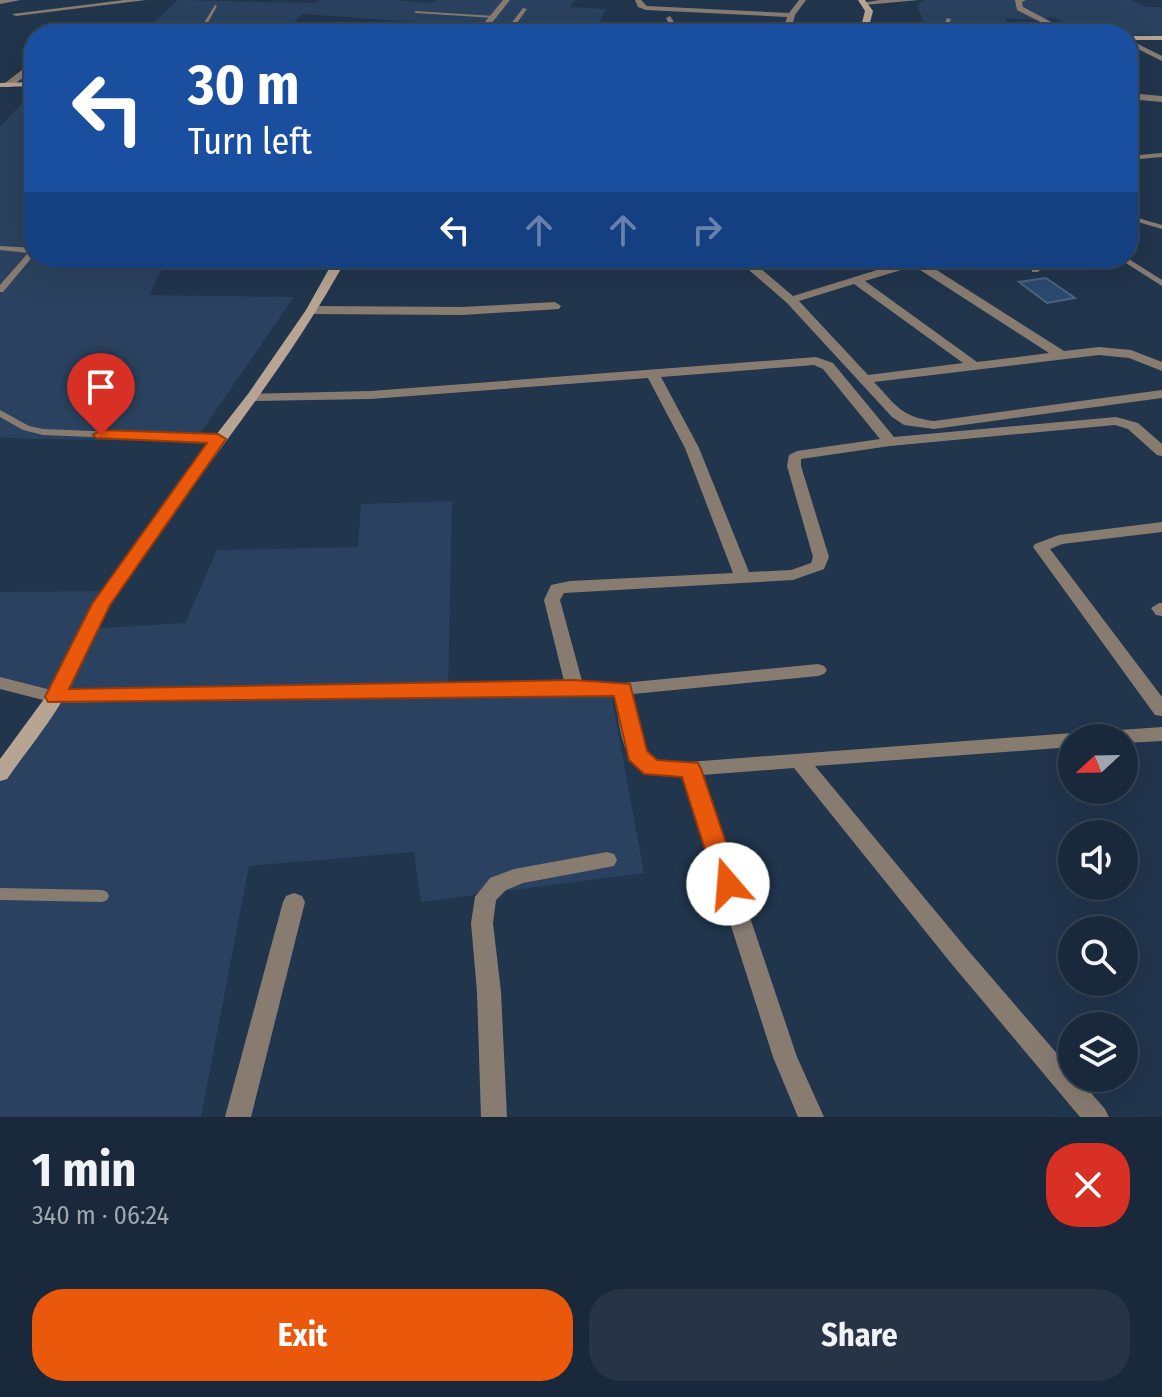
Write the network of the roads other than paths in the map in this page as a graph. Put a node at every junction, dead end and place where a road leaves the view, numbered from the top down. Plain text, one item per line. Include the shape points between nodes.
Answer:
1 (18, 0) edge
2 (143, 0) edge
3 (507, 0) edge
4 (638, 0) edge
5 (803, 0) edge
6 (916, 0) edge
7 (1023, 0) edge
8 (0, 2) edge
9 (104, 2) edge
10 (862, 2) edge
11 (215, 6) dead end
12 (525, 9) dead end
13 (416, 12) dead end
14 (16, 14) dead end
15 (791, 15) junction
16 (495, 17) junction
17 (670, 18) dead end
18 (949, 19) dead end
19 (205, 24) edge
20 (488, 24) edge
21 (514, 24) edge
22 (673, 24) edge
23 (789, 24) edge
24 (866, 24) edge
25 (947, 24) edge
26 (1050, 24) edge
27 (1162, 38) edge
28 (1138, 39) edge
29 (1138, 46) edge
30 (1162, 59) edge
31 (24, 72) edge
32 (24, 84) edge
33 (4, 85) edge
34 (1138, 97) edge
35 (1162, 99) edge
36 (1162, 155) edge
37 (1138, 157) edge
38 (1138, 220) edge
39 (1162, 227) edge
40 (0, 248) edge
41 (24, 250) edge
42 (24, 262) edge
43 (335, 268) edge
44 (753, 268) edge
45 (897, 268) edge
46 (933, 268) edge
47 (1038, 268) edge
48 (1137, 268) edge
49 (1035, 270) dead end
50 (857, 281) junction
51 (1162, 284) edge
52 (0, 290) edge
53 (791, 300) junction
54 (555, 306) dead end
55 (312, 310) junction
56 (1062, 356) junction
57 (972, 364) junction
58 (1162, 367) edge
59 (653, 375) junction
60 (865, 379) junction
61 (1162, 394) edge
62 (253, 397) junction
63 (0, 413) edge
64 (218, 439) junction
65 (890, 442) junction
66 (1162, 452) edge
67 (1162, 527) edge
68 (743, 578) junction
69 (818, 670) dead end
70 (0, 683) edge
71 (574, 687) junction
72 (623, 689) junction
73 (55, 697) junction
74 (1162, 710) edge
75 (1162, 734) edge
76 (1138, 736) edge
77 (1058, 741) edge
78 (798, 759) junction
79 (690, 769) junction
80 (0, 774) edge
81 (607, 860) dead end
82 (0, 894) edge
83 (102, 896) dead end
84 (294, 902) dead end
85 (238, 1117) edge
86 (494, 1117) edge
87 (811, 1117) edge
88 (1096, 1117) edge

1 - 8 street
2 - 9 street
3 - 16 street
4 - 15 street via 646,8
5 - 15 street
6 - 10 street
7 - 26 street via 1018,1 1019,8
9 - 14 street
10 - 24 street via 869,11
11 - 19 lane
12 - 21 lane
13 - 16 lane
15 - 23 street
16 - 20 street
17 - 22 street
18 - 25 lane
27 - 28 street
29 - 30 street
31 - 33 street
32 - 33 street
34 - 35 street
36 - 37 lane
38 - 39 lane
40 - 41 lane
42 - 52 lane
43 - 55 street
44 - 53 street
45 - 50 street
46 - 56 street
47 - 49 lane
48 - 51 lane
50 - 53 street
50 - 57 street
53 - 60 street
54 - 55 street
55 - 62 street
56 - 57 street
56 - 58 street via 1122,352
57 - 60 street
59 - 62 street via 371,395
59 - 65 street via 821,362
59 - 68 street via 687,437
60 - 61 street via 904,419 925,426
62 - 64 street
63 - 64 lane via 43,432
64 - 73 street via 101,604
65 - 66 street via 1116,421 1133,426
65 - 68 street via 795,457 820,563 793,575
67 - 74 street via 1041,547
68 - 71 street via 554,591
69 - 72 street
70 - 73 street
71 - 72 street
71 - 73 street
72 - 79 street via 637,755 652,768
73 - 80 street
75 - 76 street
77 - 78 street
78 - 79 street
78 - 88 street
79 - 87 street via 785,1057
81 - 86 street via 521,875 498,884 486,897 482,923
82 - 83 lane
84 - 85 street

